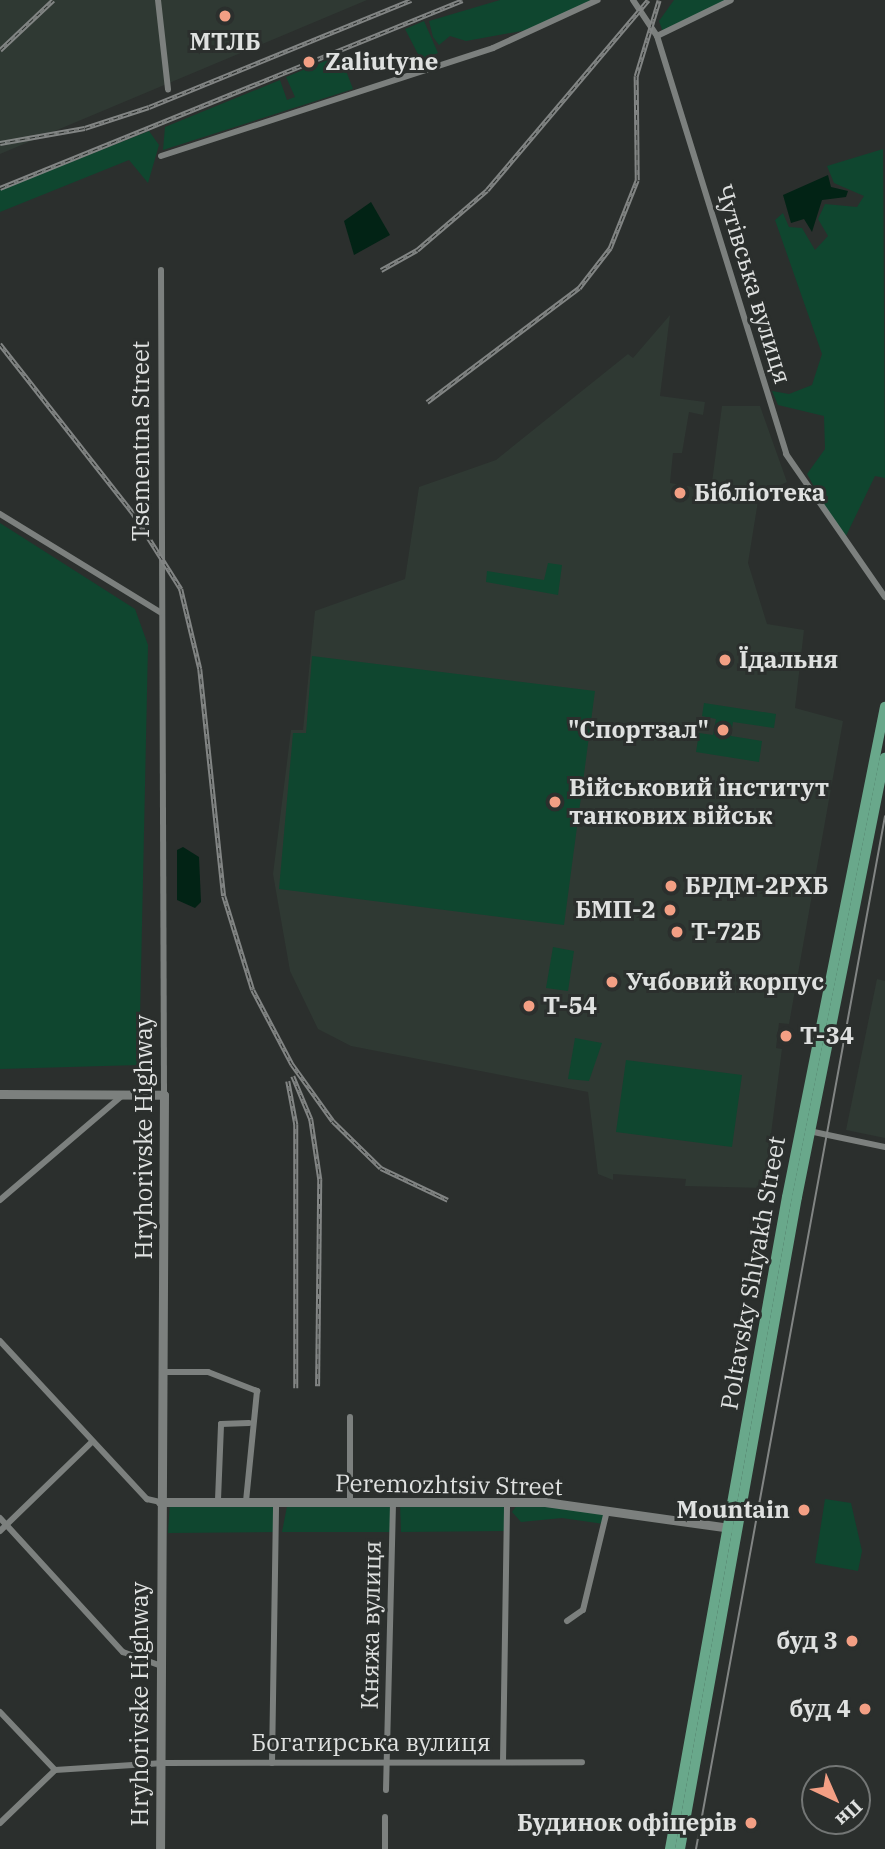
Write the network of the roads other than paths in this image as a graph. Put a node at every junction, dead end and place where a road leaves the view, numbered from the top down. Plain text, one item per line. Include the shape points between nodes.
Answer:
1 (158, 0) edge
2 (598, 0) edge
3 (633, 0) edge
4 (731, 0) edge
5 (657, 37) junction
6 (168, 89) dead end
7 (161, 156) dead end
8 (162, 270) dead end
9 (0, 514) edge
10 (885, 597) edge
11 (160, 612) junction
12 (885, 707) edge
13 (885, 758) edge
14 (0, 1094) edge
15 (123, 1095) junction
16 (164, 1095) junction
17 (806, 1130) junction
18 (885, 1147) edge
19 (0, 1200) edge
20 (0, 1341) edge
21 (162, 1372) junction
22 (350, 1417) dead end
23 (249, 1423) junction
24 (92, 1442) junction
25 (218, 1500) junction
26 (246, 1501) junction
27 (276, 1501) junction
28 (160, 1502) junction
29 (350, 1502) junction
30 (393, 1502) junction
31 (507, 1502) junction
32 (607, 1511) junction
33 (0, 1518) edge
34 (6, 1525) junction
35 (732, 1528) junction
36 (0, 1531) edge
37 (567, 1621) dead end
38 (159, 1665) junction
39 (0, 1712) edge
40 (503, 1762) junction
41 (582, 1762) dead end
42 (161, 1763) junction
43 (272, 1763) junction
44 (386, 1763) junction
45 (55, 1770) junction
46 (386, 1790) dead end
47 (385, 1817) dead end
48 (0, 1823) edge
49 (160, 1849) edge
50 (385, 1849) edge
51 (670, 1849) edge
52 (680, 1849) edge

1 - 6 street
2 - 7 street via 493,48
3 - 5 street, Чутівська вулиця
4 - 5 street
5 - 10 street, Чутівська вулиця via 786,454
8 - 11 street, Tsementna Street
9 - 11 street
11 - 16 street, Hryhorivske Highway
12 - 17 main road, Poltavsky Shlyakh Street
13 - 17 main road, Poltavsky Shlyakh Street
14 - 15 street
15 - 16 street
15 - 19 street
16 - 21 street, Hryhorivske Highway
17 - 18 street
17 - 35 main road, Poltavsky Shlyakh Street
20 - 24 street
21 - 23 street via 208,1372 251,1387 257,1394
21 - 28 street, Hryhorivske Highway
22 - 29 street
23 - 25 street via 222,1424
23 - 26 street
24 - 28 street via 147,1499
24 - 34 street
25 - 26 street, Peremozhtsiv Street
25 - 28 street, Peremozhtsiv Street
26 - 27 street, Peremozhtsiv Street
27 - 29 street, Peremozhtsiv Street
27 - 43 street
28 - 38 street, Hryhorivske Highway
29 - 30 street, Peremozhtsiv Street
30 - 31 street, Peremozhtsiv Street
30 - 44 street, Княжа вулиця
31 - 32 street, Peremozhtsiv Street
31 - 40 street
32 - 35 street, Peremozhtsiv Street
32 - 37 street via 583,1610
33 - 34 street
34 - 36 street
34 - 38 street via 123,1652
35 - 51 main road, Poltavsky Shlyakh Street
35 - 52 main road, Poltavsky Shlyakh Street
38 - 42 street, Hryhorivske Highway
39 - 45 street
40 - 41 street, Богатирська вулиця
40 - 44 street, Богатирська вулиця
42 - 43 street, Богатирська вулиця
42 - 45 street, Богатирська вулиця
42 - 49 street, Hryhorivske Highway
43 - 44 street, Богатирська вулиця
44 - 46 street, Княжа вулиця
45 - 48 street
47 - 50 street

